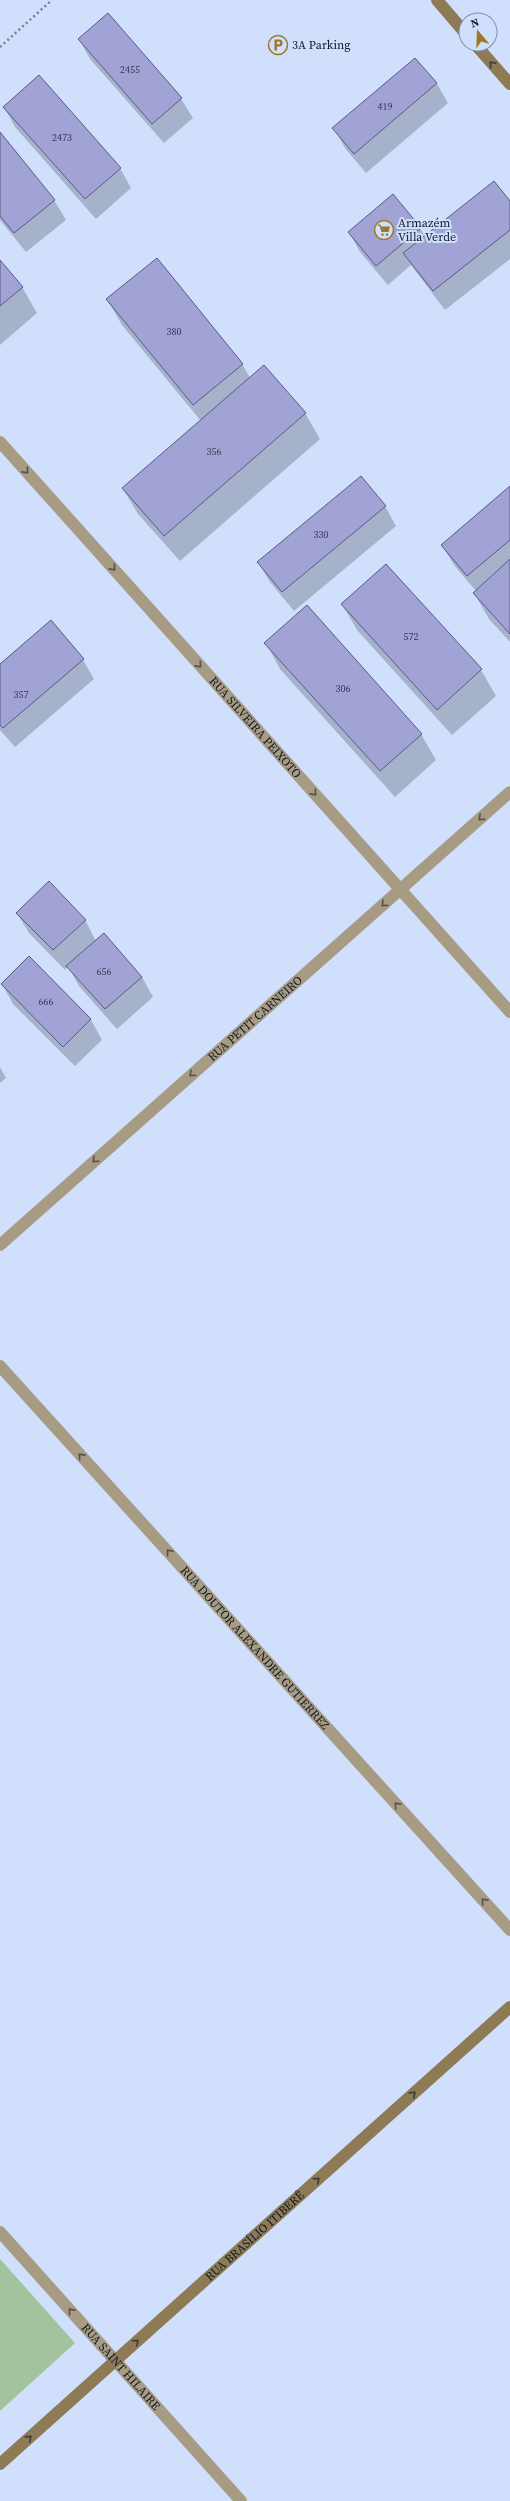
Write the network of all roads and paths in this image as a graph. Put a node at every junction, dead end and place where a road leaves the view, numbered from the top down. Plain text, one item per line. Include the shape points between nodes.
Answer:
1 (52, 0) edge
2 (437, 0) edge
3 (458, 25) edge
4 (0, 47) edge
5 (482, 52) edge
6 (510, 84) edge
7 (0, 442) edge
8 (510, 792) edge
9 (400, 889) junction
10 (510, 1012) edge
11 (0, 1245) edge
12 (0, 1366) edge
13 (510, 1930) edge
14 (510, 2007) edge
15 (0, 2232) edge
16 (115, 2361) junction
17 (0, 2464) edge
18 (241, 2501) edge

1 - 4 path
2 - 3 main road
6 -> 5 main road
7 -> 9 street, RUA SILVEIRA PEIXOTO
8 -> 9 street, RUA PETIT CARNEIRO
9 - 10 street, RUA SILVEIRA PEIXOTO
9 -> 11 street, RUA PETIT CARNEIRO
13 -> 12 street, RUA DOUTOR ALEXANDRE GUTIERREZ
16 -> 14 main road, RUA BRASÍLIO ITIBERÊ
16 -> 15 street, RUA SAINT HILAIRE
17 -> 16 main road, RUA BRASÍLIO ITIBERÊ
16 - 18 street, RUA SAINT HILAIRE

